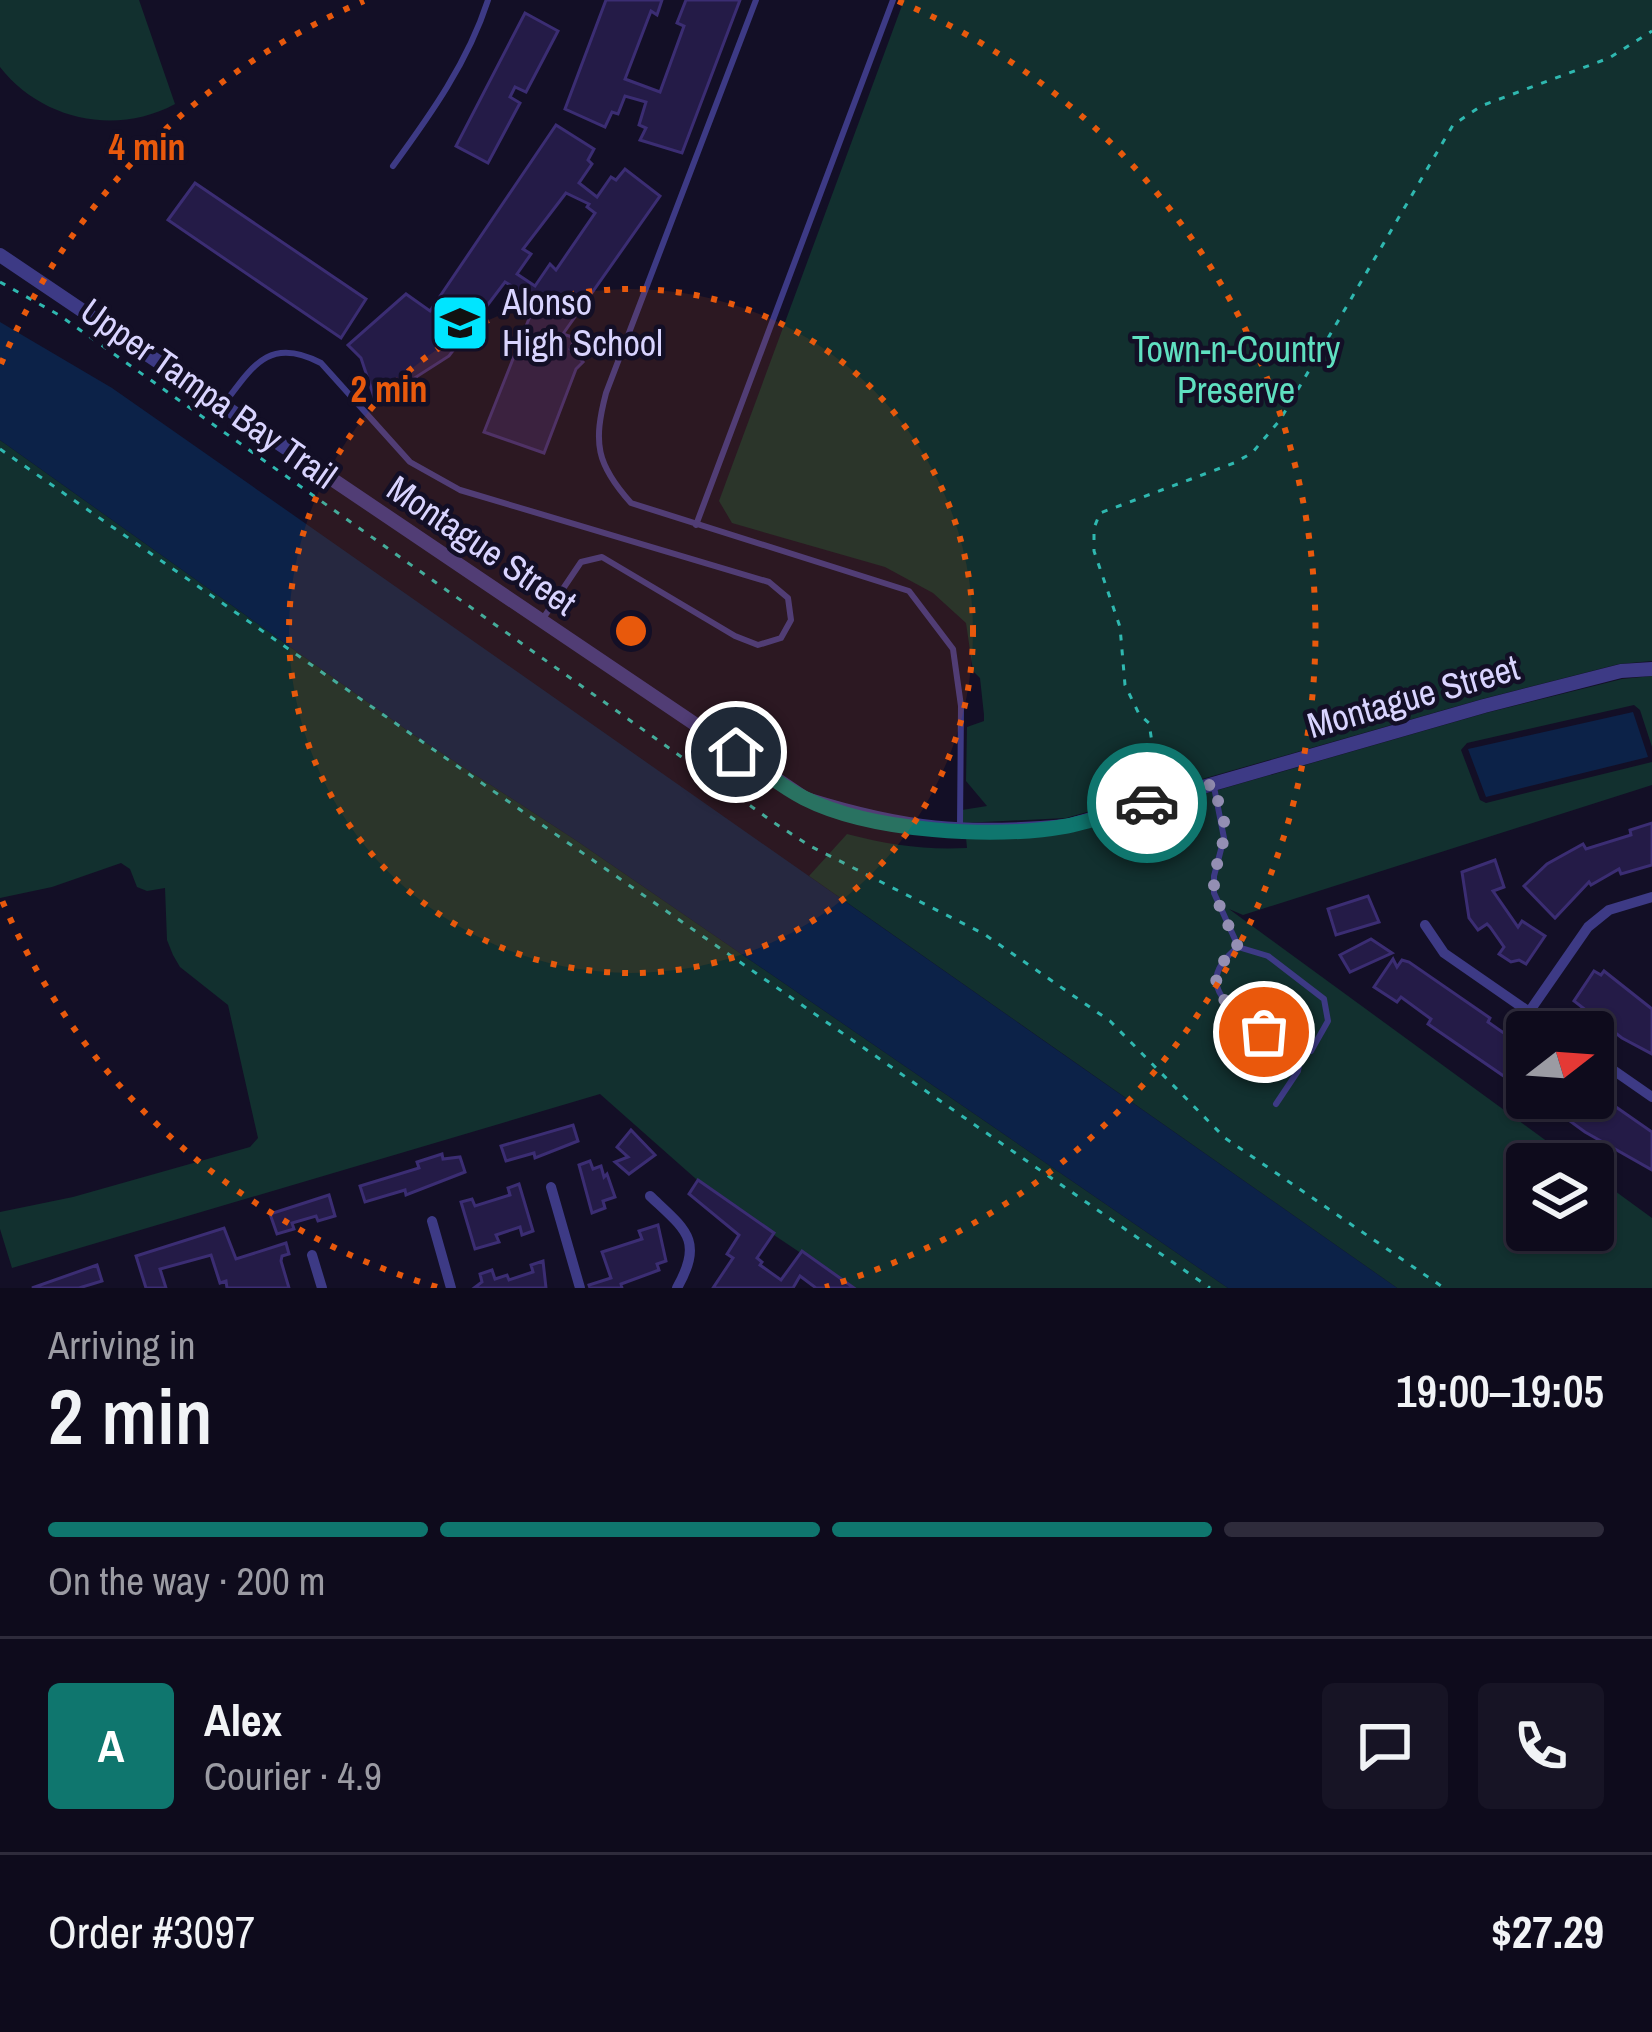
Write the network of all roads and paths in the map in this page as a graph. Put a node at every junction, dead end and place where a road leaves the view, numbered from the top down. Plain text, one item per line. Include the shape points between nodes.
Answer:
1 (488, 0) edge
2 (756, 0) edge
3 (892, 0) edge
4 (1652, 31) edge
5 (393, 166) dead end
6 (0, 255) edge
7 (0, 282) edge
8 (222, 407) junction
9 (0, 449) edge
10 (696, 525) junction
11 (542, 620) junction
12 (1652, 669) edge
13 (1158, 782) dead end
14 (1213, 784) junction
15 (960, 831) junction
16 (1652, 897) edge
17 (1425, 925) dead end
18 (1238, 947) junction
19 (1528, 1011) edge
20 (1530, 1011) edge
21 (1301, 1054) junction
22 (1614, 1070) edge
23 (1652, 1096) edge
24 (1276, 1104) dead end
25 (551, 1187) dead end
26 (650, 1196) dead end
27 (431, 1221) dead end
28 (312, 1256) dead end
29 (322, 1288) edge
30 (451, 1288) edge
31 (580, 1288) edge
32 (677, 1288) edge
33 (1210, 1288) edge
34 (1444, 1288) edge

1 - 5 lane via 440,101
2 - 10 lane via 596,429 609,478 631,502
3 - 10 lane
4 - 13 path via 1609,58 1481,106 1453,125 1280,420 1252,453 1100,513 1094,550 1120,627 1125,685 1149,723
6 - 8 street, Montague Street
7 - 34 path, Upper Tampa Bay Trail via 59,315 776,824 984,934 1081,998 1226,1138
8 - 11 street, Montague Street
8 - 11 lane via 253,364 292,350 304,354 410,462 460,490 769,582 788,598 791,620 782,638 758,645 602,557 580,562
9 - 33 path
10 - 15 lane via 909,591 953,649
11 - 15 street, Montague Street via 806,799 876,821
12 - 14 street, Montague Street via 1484,706
14 - 15 street, Montague Street via 1067,826
14 - 18 lane via 1224,821 1214,893
16 - 20 street via 1609,910 1588,927
17 - 19 street via 1444,953
18 - 21 lane via 1218,970 1224,1002
18 - 21 lane via 1268,956 1324,999 1328,1021
21 - 24 lane
22 - 23 street
25 - 31 street
26 - 32 street via 693,1246
27 - 30 street
28 - 29 street

